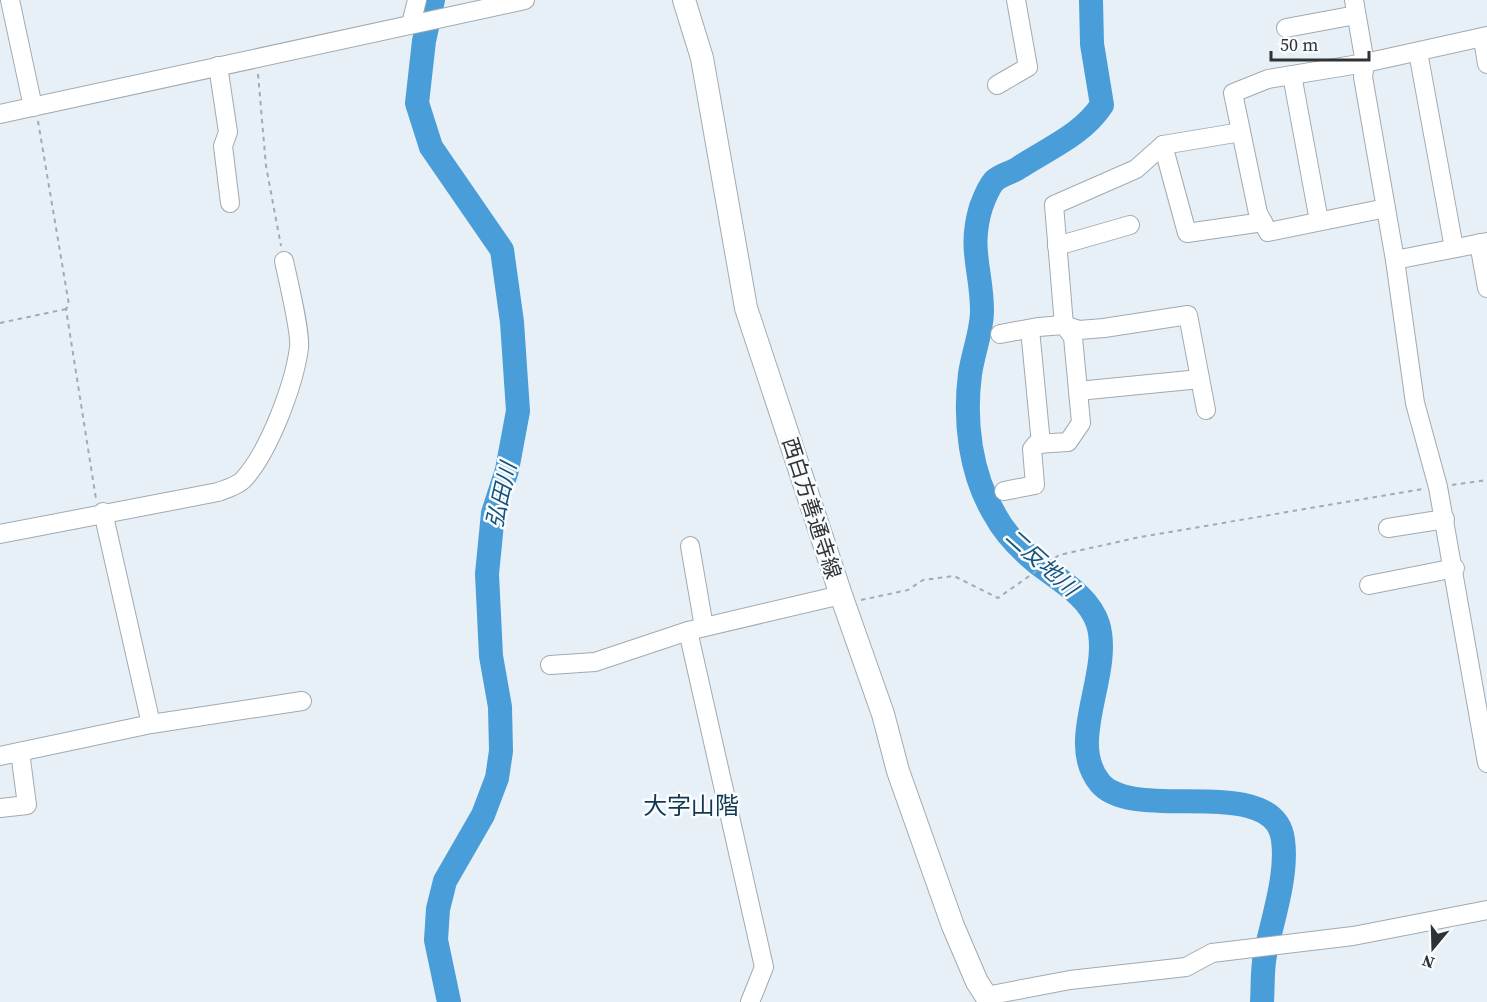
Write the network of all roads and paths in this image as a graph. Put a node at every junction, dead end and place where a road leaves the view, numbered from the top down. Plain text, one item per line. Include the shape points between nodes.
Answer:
1 (417, 0) edge
2 (525, 0) edge
3 (684, 0) edge
4 (1016, 0) edge
5 (6, 1) edge
6 (1355, 7) edge
7 (412, 24) junction
8 (1286, 28) dead end
9 (1485, 37) edge
10 (1418, 52) junction
11 (256, 58) junction
12 (1365, 63) junction
13 (1487, 64) edge
14 (218, 66) junction
15 (1292, 75) junction
16 (997, 85) dead end
17 (34, 106) junction
18 (0, 114) edge
19 (1241, 132) junction
20 (1163, 145) junction
21 (230, 203) dead end
22 (1386, 208) junction
23 (1263, 222) junction
24 (1320, 222) junction
25 (1130, 225) dead end
26 (1483, 242) edge
27 (1057, 246) junction
28 (1454, 248) junction
29 (1395, 260) junction
30 (284, 261) joint
31 (1487, 288) edge
32 (66, 309) junction
33 (0, 323) edge
34 (1064, 326) junction
35 (1030, 329) junction
36 (1000, 334) dead end
37 (1200, 379) junction
38 (1078, 391) junction
39 (1206, 410) dead end
40 (1041, 444) junction
41 (1487, 480) edge
42 (1438, 487) junction
43 (1004, 491) dead end
44 (101, 513) junction
45 (1445, 519) junction
46 (1388, 528) dead end
47 (0, 534) edge
48 (690, 546) dead end
49 (1455, 568) junction
50 (1369, 585) dead end
51 (841, 595) junction
52 (696, 629) junction
53 (550, 665) dead end
54 (1480, 678) edge
55 (302, 701) dead end
56 (152, 724) junction
57 (20, 752) junction
58 (0, 756) edge
59 (1487, 763) edge
60 (0, 808) edge
61 (1487, 910) edge
62 (988, 999) edge
63 (750, 1002) edge

1 - 7 street
2 - 7 street
3 - 51 main road, 西白方善通寺線 via 702,58 746,308
4 - 16 street via 1028,67
5 - 17 street
6 - 8 street
6 - 12 street
7 - 11 street
9 - 10 street
9 - 13 street
10 - 12 street
10 - 28 street
11 - 14 street
11 - 30 path via 266,166
12 - 15 street
12 - 22 street via 1363,77
14 - 17 street
14 - 21 street via 233,117 218,147
15 - 19 street via 1268,79 1233,93
15 - 24 street
17 - 18 street
17 - 32 path via 68,294
19 - 20 street
19 - 23 street
20 - 23 street via 1187,233
20 - 27 street via 1136,169 1054,205
22 - 24 street
22 - 29 street
23 - 24 street via 1268,232
25 - 27 street
26 - 28 street
26 - 31 street
27 - 34 street
28 - 29 street
29 - 42 street via 1415,403
30 - 44 street via 300,346 290,385 257,460 242,482 218,492
32 - 33 path
32 - 44 path
34 - 35 street
34 - 37 street via 1079,330 1104,328 1188,315
34 - 38 street via 1073,337
35 - 36 street
35 - 40 street
37 - 38 street
37 - 39 street
38 - 40 street via 1081,423 1068,442
40 - 43 street via 1032,449 1035,485
41 - 42 path
42 - 45 street
42 - 51 path via 1140,537 1059,555 998,598 954,576 923,580 908,590 863,600
44 - 47 street
44 - 56 street
45 - 46 street
45 - 49 street
48 - 52 street
49 - 50 street
49 - 54 street
51 - 52 street
51 - 62 main road, 西白方善通寺線 via 952,926
52 - 53 street via 595,662
52 - 63 street via 764,967
54 - 59 street
55 - 56 street
56 - 57 street
57 - 58 street
57 - 60 street via 27,805
61 - 62 street via 1353,936 1212,953 1186,967 1070,980

